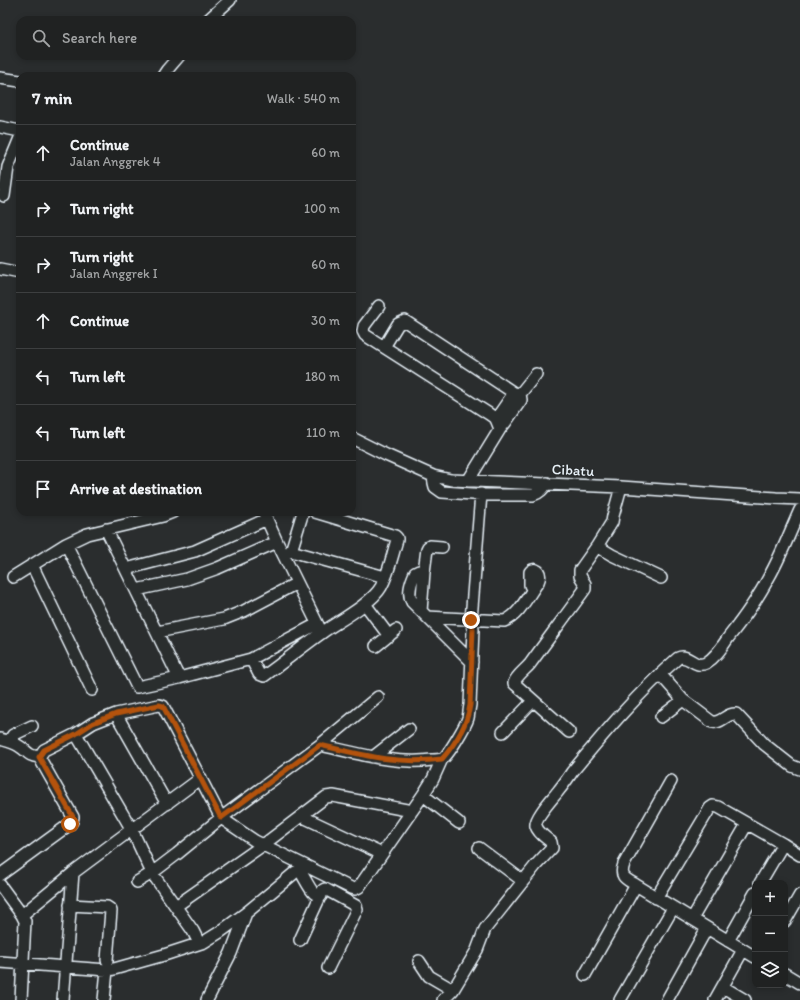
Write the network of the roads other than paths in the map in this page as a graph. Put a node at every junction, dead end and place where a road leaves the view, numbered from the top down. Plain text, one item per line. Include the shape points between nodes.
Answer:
1 (230, 0) edge
2 (212, 16) edge
3 (176, 60) edge
4 (166, 72) edge
5 (0, 78) edge
6 (16, 80) edge
7 (0, 127) edge
8 (16, 130) edge
9 (16, 156) edge
10 (4, 196) dead end
11 (0, 269) edge
12 (16, 272) edge
13 (379, 306) dead end
14 (384, 347) junction
15 (536, 374) dead end
16 (517, 393) junction
17 (498, 424) junction
18 (356, 440) edge
19 (433, 476) junction
20 (468, 481) junction
21 (547, 483) junction
22 (621, 487) junction
23 (484, 495) junction
24 (800, 499) edge
25 (800, 510) edge
26 (164, 516) edge
27 (263, 516) edge
28 (265, 516) edge
29 (302, 516) edge
30 (328, 516) edge
31 (106, 529) junction
32 (277, 542) junction
33 (66, 544) junction
34 (597, 546) junction
35 (442, 547) dead end
36 (288, 553) junction
37 (32, 565) junction
38 (126, 569) junction
39 (13, 577) dead end
40 (385, 577) junction
41 (662, 578) dead end
42 (297, 583) junction
43 (532, 589) dead end
44 (136, 590) junction
45 (365, 604) junction
46 (424, 614) junction
47 (474, 623) junction
48 (320, 628) junction
49 (157, 632) junction
50 (376, 646) dead end
51 (251, 659) junction
52 (472, 662) junction
53 (660, 674) junction
54 (179, 678) junction
55 (92, 690) dead end
56 (378, 697) dead end
57 (683, 700) junction
58 (533, 701) junction
59 (116, 714) junction
60 (661, 717) dead end
61 (32, 726) dead end
62 (410, 729) dead end
63 (503, 732) dead end
64 (569, 732) dead end
65 (76, 734) junction
66 (5, 740) edge
67 (320, 745) junction
68 (39, 757) junction
69 (373, 757) junction
70 (442, 759) junction
71 (800, 769) edge
72 (201, 778) junction
73 (671, 781) dead end
74 (423, 795) junction
75 (167, 804) junction
76 (412, 811) junction
77 (301, 816) junction
78 (221, 818) junction
79 (459, 823) dead end
80 (747, 824) junction
81 (132, 830) junction
82 (782, 844) junction
83 (263, 845) junction
84 (479, 848) dead end
85 (382, 854) junction
86 (800, 855) edge
87 (302, 867) junction
88 (73, 873) junction
89 (152, 873) junction
90 (0, 875) edge
91 (762, 880) edge
92 (523, 881) junction
93 (137, 882) dead end
94 (636, 885) junction
95 (0, 886) edge
96 (800, 895) edge
97 (321, 896) junction
98 (752, 897) edge
99 (656, 898) junction
100 (70, 905) junction
101 (176, 906) junction
102 (673, 908) junction
103 (246, 913) junction
104 (22, 915) junction
105 (788, 916) edge
106 (692, 920) junction
107 (707, 928) junction
108 (300, 940) dead end
109 (728, 941) junction
110 (197, 944) junction
111 (743, 950) junction
112 (752, 955) edge
113 (418, 961) dead end
114 (0, 962) edge
115 (23, 964) junction
116 (107, 965) junction
117 (65, 967) junction
118 (328, 968) dead end
119 (585, 975) dead end
120 (788, 976) edge
121 (799, 981) edge
122 (722, 987) junction
123 (453, 990) junction
124 (21, 1000) edge
125 (63, 1000) edge
126 (104, 1000) edge
127 (207, 1000) edge
128 (443, 1000) edge
129 (620, 1000) edge
130 (667, 1000) edge
131 (715, 1000) edge
132 (745, 1000) edge

1 - 2 street
3 - 4 street
5 - 6 street
7 - 8 street
9 - 10 street via 8,167
11 - 12 street
13 - 14 street via 363,331
14 - 16 street via 398,324 405,321
14 - 17 street
15 - 16 street
16 - 17 street via 521,400 505,423
17 - 20 street
18 - 19 street, Cibatu
19 - 20 street, Cibatu
19 - 23 street via 435,487 442,492
20 - 21 street, Cibatu
21 - 22 street, Cibatu
21 - 23 street via 542,491 533,495
22 - 24 street, Cibatu
22 - 34 street via 612,522
23 - 47 street
25 - 53 street via 770,577 717,653 709,661 701,664 685,656 678,658
26 - 31 street
27 - 38 street via 194,551
28 - 32 street
29 - 36 street
30 - 40 street via 397,538
31 - 33 street
31 - 38 street
32 - 36 street
32 - 44 street via 199,575
33 - 37 street
33 - 54 street via 136,688
34 - 41 street
34 - 58 street via 580,570 584,589 532,661 515,680 514,683
35 - 46 street via 427,549
36 - 40 street
36 - 42 street
37 - 39 street
37 - 55 street
38 - 44 street
40 - 45 street via 381,587
42 - 48 street
42 - 49 street via 224,618
43 - 47 street via 510,619
44 - 49 street
45 - 48 street
45 - 50 street via 392,633
46 - 47 street
46 - 52 street
47 - 52 street
48 - 51 street
48 - 51 street via 264,676 259,674
49 - 54 street
51 - 54 street
52 - 70 street via 468,716 460,734
53 - 57 street
53 - 92 street via 629,705 537,819 536,827 551,842 552,848
56 - 67 street
57 - 60 street
57 - 71 street via 714,723 730,714 736,714 764,744 792,766
58 - 63 street
58 - 64 street
59 - 65 street via 93,723
59 - 72 street via 163,706
59 - 75 street
61 - 66 street
62 - 69 street
65 - 68 street via 44,750
65 - 81 street
66 - 68 street via 20,746 30,756
67 - 69 street
67 - 78 street
68 - 90 street via 73,817 72,821
69 - 70 street via 408,761
70 - 74 street
72 - 75 street
72 - 78 street
73 - 94 street via 624,864 622,874
74 - 76 street
74 - 79 street
75 - 81 street
76 - 77 street via 332,796 326,797
76 - 85 street
77 - 83 street
77 - 85 street
78 - 83 street
78 - 89 street
80 - 82 street
80 - 99 street via 718,807 710,808
80 - 106 street
81 - 88 street
81 - 89 street
82 - 86 street
82 - 91 street
83 - 87 street
83 - 101 street
84 - 92 street
85 - 87 street via 355,889
87 - 97 street via 310,888
87 - 103 street
88 - 100 street
88 - 104 street
89 - 93 street
89 - 101 street
92 - 123 street via 485,930 477,950
94 - 99 street
94 - 119 street
95 - 104 street
96 - 105 street
97 - 108 street
97 - 118 street via 325,889 356,906 357,910
98 - 109 street
99 - 102 street
100 - 116 street via 110,909
100 - 117 street
101 - 110 street via 193,931
102 - 106 street
102 - 129 street
103 - 110 street via 220,932
103 - 127 street via 231,952
104 - 115 street via 25,921
106 - 107 street
107 - 109 street
107 - 130 street
109 - 111 street
110 - 116 street via 114,969
111 - 112 street
111 - 122 street
113 - 123 street via 429,976
114 - 115 street
115 - 117 street
115 - 124 street
116 - 117 street
116 - 126 street
117 - 125 street
120 - 121 street
122 - 131 street
122 - 132 street
123 - 128 street

